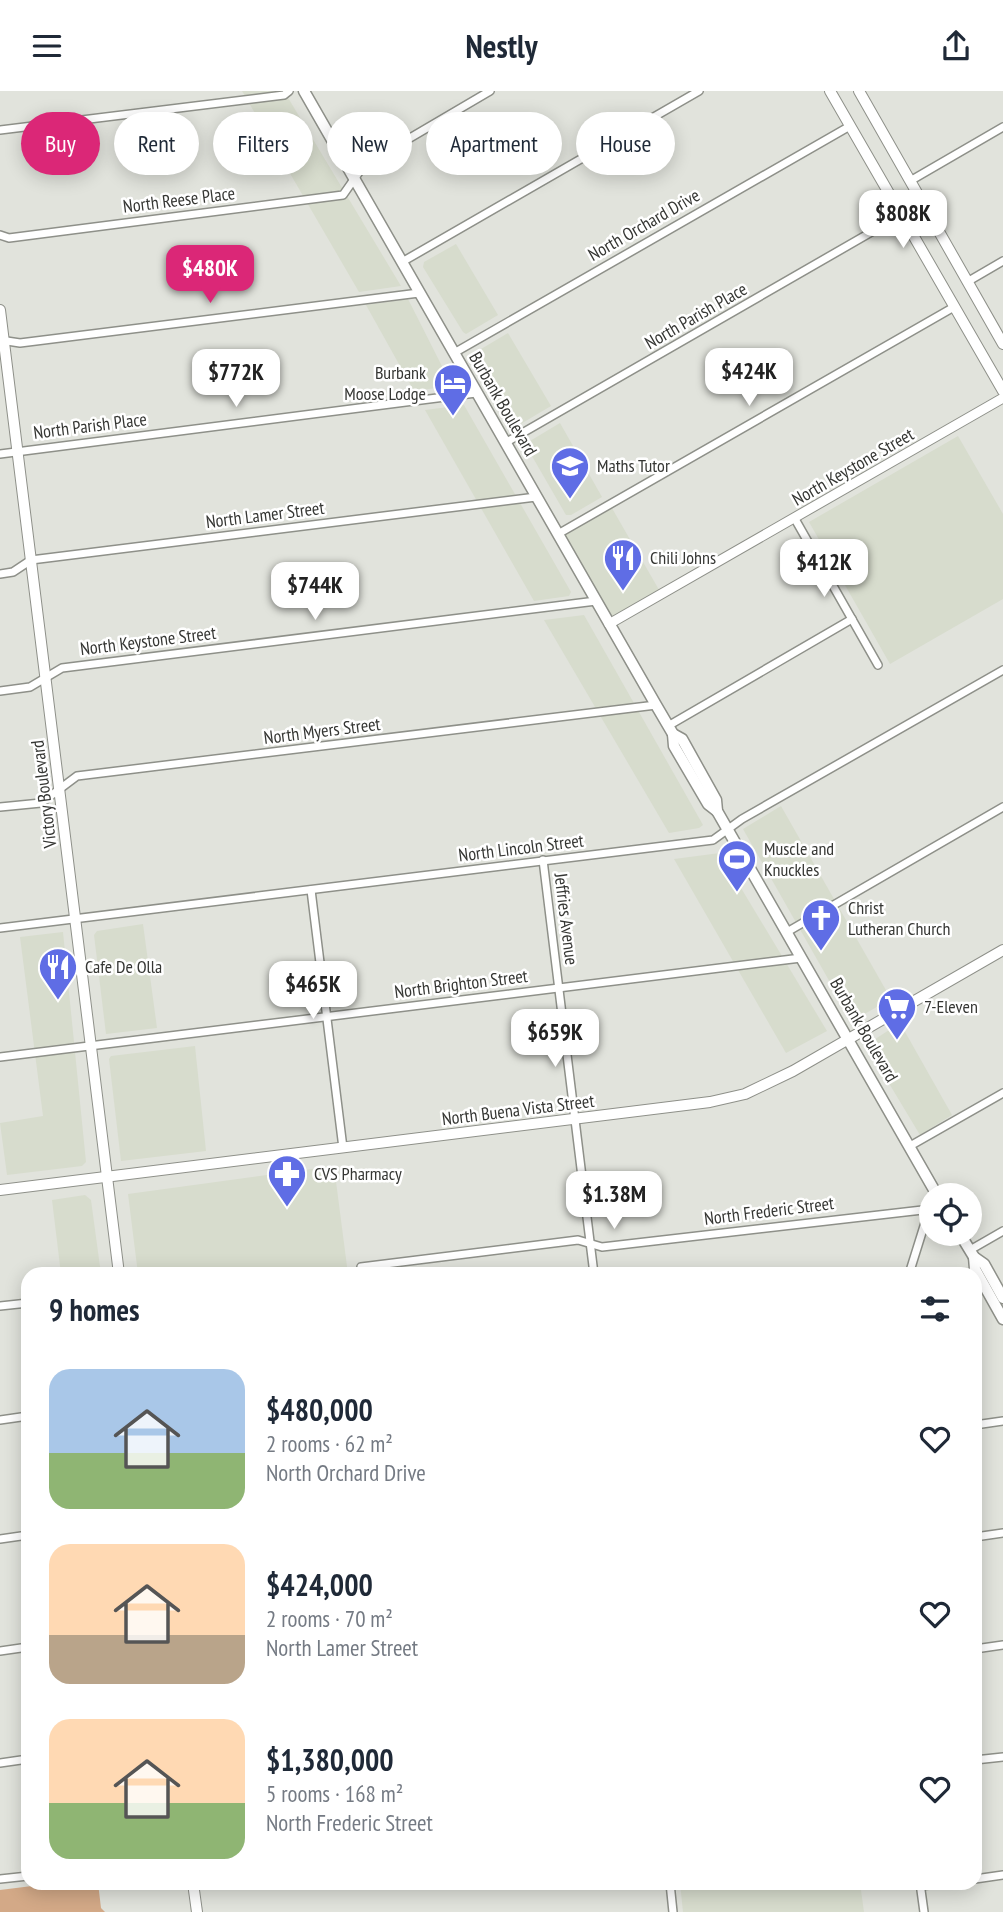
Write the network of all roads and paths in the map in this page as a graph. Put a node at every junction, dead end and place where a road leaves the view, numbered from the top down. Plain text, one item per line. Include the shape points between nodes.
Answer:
1 (289, 91) edge
2 (304, 91) edge
3 (490, 91) edge
4 (699, 91) edge
5 (830, 91) edge
6 (859, 91) edge
7 (850, 125) junction
8 (1003, 127) edge
9 (0, 130) edge
10 (354, 179) junction
11 (910, 181) junction
12 (901, 215) junction
13 (0, 235) edge
14 (1003, 261) edge
15 (402, 262) junction
16 (967, 282) junction
17 (419, 293) junction
18 (954, 307) junction
19 (0, 310) edge
20 (2, 340) edge
21 (1003, 344) edge
22 (454, 353) junction
23 (1003, 391) edge
24 (476, 393) junction
25 (1003, 398) edge
26 (505, 443) junction
27 (18, 451) junction
28 (0, 454) edge
29 (536, 497) junction
30 (794, 519) junction
31 (558, 534) junction
32 (31, 560) junction
33 (0, 573) edge
34 (596, 601) junction
35 (852, 619) junction
36 (609, 624) junction
37 (878, 665) dead end
38 (1003, 670) edge
39 (45, 677) junction
40 (0, 691) edge
41 (656, 705) junction
42 (671, 730) junction
43 (59, 790) junction
44 (0, 807) edge
45 (1003, 807) edge
46 (728, 829) junction
47 (543, 860) junction
48 (312, 890) junction
49 (75, 918) junction
50 (0, 928) edge
51 (787, 932) junction
52 (1003, 950) edge
53 (801, 958) junction
54 (559, 988) junction
55 (326, 1017) junction
56 (848, 1039) junction
57 (92, 1045) junction
58 (0, 1057) edge
59 (1003, 1093) edge
60 (575, 1119) junction
61 (910, 1146) junction
62 (343, 1148) junction
63 (108, 1177) junction
64 (930, 1183) edge
65 (0, 1190) edge
66 (919, 1209) edge
67 (1003, 1231) edge
68 (590, 1243) junction
69 (919, 1243) edge
70 (967, 1246) edge
71 (972, 1254) junction
72 (118, 1267) edge
73 (361, 1267) dead end
74 (593, 1267) edge
75 (911, 1267) edge
76 (975, 1267) edge
77 (982, 1282) edge
78 (1003, 1298) edge
79 (21, 1304) edge
80 (0, 1306) edge
81 (1003, 1319) edge
82 (21, 1417) edge
83 (0, 1420) edge
84 (1003, 1421) edge
85 (982, 1424) edge
86 (1003, 1533) edge
87 (21, 1536) edge
88 (982, 1536) edge
89 (0, 1539) edge
90 (1003, 1645) edge
91 (21, 1648) edge
92 (982, 1648) edge
93 (0, 1651) edge
94 (1003, 1757) edge
95 (982, 1759) edge
96 (21, 1760) edge
97 (0, 1763) edge
98 (1003, 1875) edge
99 (21, 1877) edge
100 (982, 1878) edge
101 (0, 1879) edge
102 (195, 1890) edge
103 (671, 1890) edge
104 (922, 1890) edge
105 (197, 1912) edge
106 (673, 1912) edge
107 (924, 1912) edge

1 - 9 street
2 - 10 main road, Burbank Boulevard
3 - 10 street, North Reese Place via 363,165
4 - 15 street
5 - 7 main road
6 - 11 main road
7 - 12 main road
7 - 22 street, North Orchard Drive
8 - 11 street
10 - 13 street, North Reese Place via 343,195 9,238
10 - 15 main road, Burbank Boulevard
11 - 16 main road
12 - 18 main road
12 - 26 street, North Parish Place
14 - 16 street
15 - 17 main road, Burbank Boulevard
16 - 21 main road
17 - 20 street via 20,343
17 - 22 main road, Burbank Boulevard
18 - 23 main road
18 - 31 street
19 - 20 main road, Victory Boulevard
20 - 27 main road, Victory Boulevard
22 - 24 main road, Burbank Boulevard
24 - 26 main road, Burbank Boulevard
24 - 27 street, North Parish Place
25 - 30 street, North Keystone Street
26 - 29 main road, Burbank Boulevard
27 - 28 street, North Parish Place
27 - 32 main road, Victory Boulevard
29 - 31 main road, Burbank Boulevard
29 - 32 street, North Lamer Street
30 - 35 street
30 - 36 street, North Keystone Street
31 - 34 main road, Burbank Boulevard
32 - 33 street, North Lamer Street via 13,572
32 - 39 main road, Victory Boulevard
34 - 36 main road, Burbank Boulevard
34 - 39 street, North Keystone Street via 62,668
35 - 37 street
35 - 42 street
36 - 41 main road, Burbank Boulevard
38 - 46 street, North Lincoln Street
39 - 40 street, North Keystone Street via 30,687
39 - 43 main road, Victory Boulevard
41 - 42 main road, Burbank Boulevard
41 - 43 street, North Myers Street via 77,776
42 - 46 main road, Burbank Boulevard via 674,745
43 - 44 street, North Myers Street via 41,803
43 - 49 main road, Victory Boulevard
45 - 51 street
46 - 47 street, North Lincoln Street via 713,840
46 - 51 main road, Burbank Boulevard
47 - 48 street, North Lincoln Street
47 - 54 street, Jeffries Avenue
48 - 49 street, North Lincoln Street
48 - 55 street
49 - 50 street, North Lincoln Street
49 - 57 main road, Victory Boulevard
51 - 53 main road, Burbank Boulevard
52 - 56 main road, North Buena Vista Street
53 - 54 street, North Brighton Street
53 - 56 main road, Burbank Boulevard
54 - 55 street, North Brighton Street
54 - 60 street, Jeffries Avenue
55 - 57 street, North Brighton Street
55 - 62 street
56 - 60 main road, North Buena Vista Street via 745,1094
56 - 61 main road, Burbank Boulevard
57 - 58 street, North Brighton Street
57 - 63 main road, Victory Boulevard
59 - 61 street
60 - 62 main road, North Buena Vista Street
60 - 68 street, Jeffries Avenue
61 - 64 main road, Burbank Boulevard
62 - 63 main road, North Buena Vista Street
63 - 65 main road, North Buena Vista Street
63 - 72 main road, Victory Boulevard
66 - 68 street, North Frederic Street via 602,1247
67 - 71 street
68 - 73 street, North Frederic Street via 578,1240
68 - 74 street, Jeffries Avenue
69 - 75 street
70 - 71 main road
71 - 76 main road
71 - 78 main road via 984,1264
77 - 81 main road
79 - 80 street
82 - 83 street
84 - 85 street
86 - 88 street
87 - 89 street
90 - 92 street
91 - 93 street
94 - 95 street
96 - 97 street
98 - 100 street
99 - 101 street
102 - 105 main road
103 - 106 street
104 - 107 street

